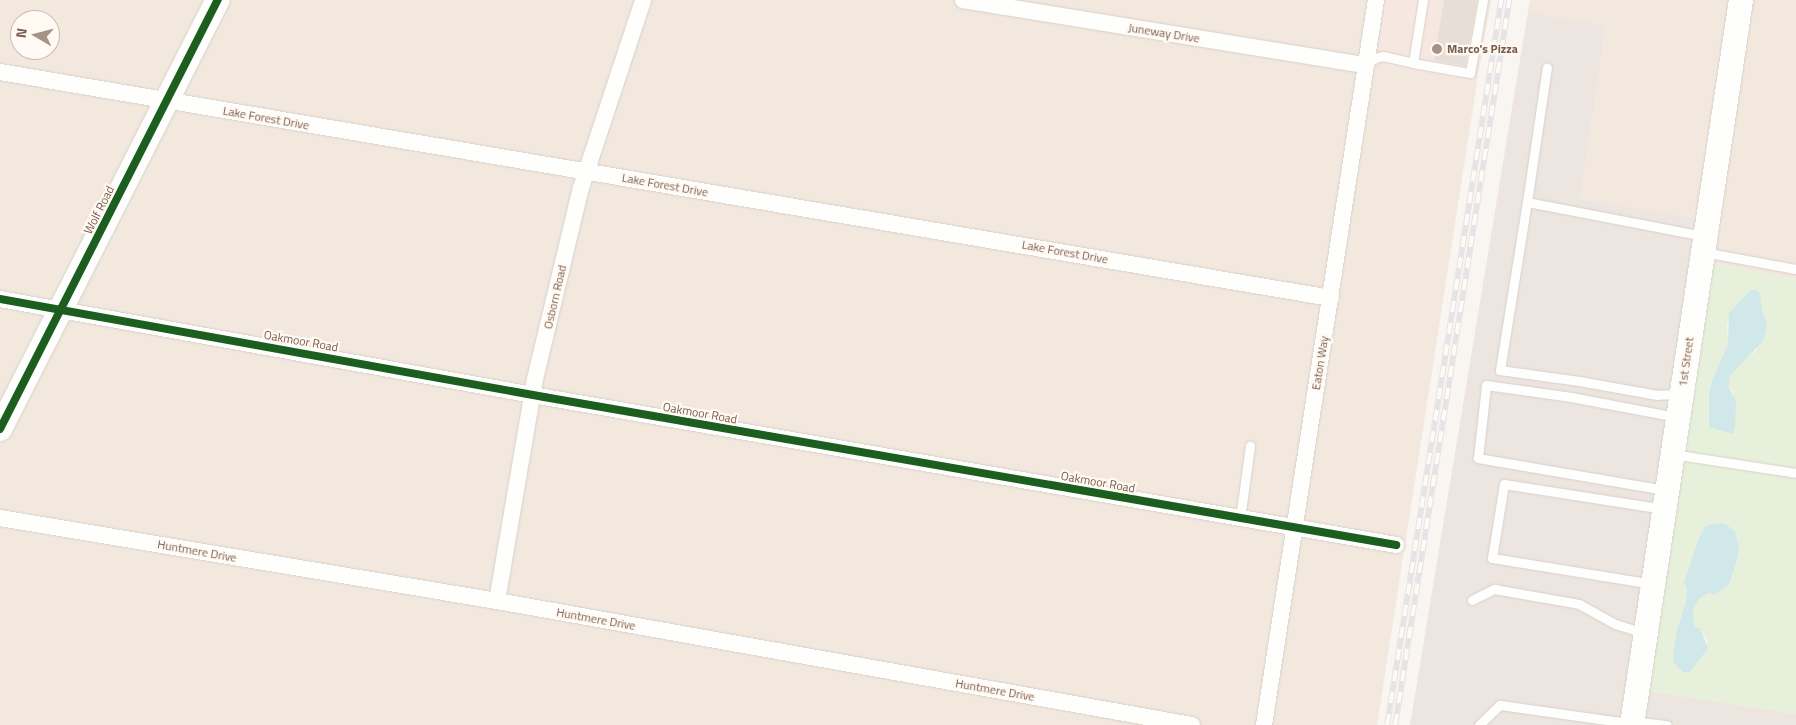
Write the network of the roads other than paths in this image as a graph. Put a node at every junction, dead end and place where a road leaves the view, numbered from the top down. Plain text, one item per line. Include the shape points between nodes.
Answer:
1 (218, 0) edge
2 (643, 0) edge
3 (962, 0) edge
4 (1376, 0) edge
5 (1423, 0) edge
6 (1482, 0) edge
7 (1741, 0) edge
8 (1413, 63) junction
9 (1365, 65) junction
10 (1547, 67) dead end
11 (0, 72) edge
12 (166, 101) junction
13 (585, 171) junction
14 (1527, 202) junction
15 (1703, 244) junction
16 (1796, 269) edge
17 (1331, 298) junction
18 (0, 299) edge
19 (61, 309) junction
20 (533, 394) junction
21 (1681, 394) junction
22 (1678, 418) junction
23 (0, 429) edge
24 (1250, 446) dead end
25 (1672, 454) junction
26 (1796, 473) edge
27 (1665, 500) junction
28 (0, 518) edge
29 (1240, 519) junction
30 (1294, 528) junction
31 (1396, 545) dead end
32 (1653, 584) junction
33 (1472, 600) dead end
34 (497, 601) junction
35 (1646, 633) junction
36 (1587, 721) edge
37 (1633, 723) edge
38 (1192, 725) edge
39 (1264, 725) edge
40 (1479, 725) edge
41 (1667, 725) edge

1 - 12 street, Wolf Road
2 - 13 street, Osborn Road
3 - 9 street, Juneway Drive
4 - 9 street, Eaton Way
5 - 8 lane
6 - 8 lane via 1470,73
7 - 15 street, 1st Street
8 - 9 lane via 1383,56
9 - 17 street, Eaton Way
10 - 14 lane
11 - 12 street, Lake Forest Drive
12 - 13 street, Lake Forest Drive
12 - 19 street, Wolf Road
13 - 17 street, Lake Forest Drive
13 - 20 street, Osborn Road
14 - 15 lane
14 - 21 lane via 1500,370 1657,395
15 - 16 lane
15 - 21 street, 1st Street
17 - 30 street, Eaton Way
18 - 19 street, Oakmoor Road
19 - 20 street, Oakmoor Road
19 - 23 street, Wolf Road
20 - 29 street, Oakmoor Road
20 - 34 street, Osborn Road
21 - 22 street, 1st Street
22 - 25 street, 1st Street
22 - 27 lane via 1571,397 1486,385 1478,458
24 - 29 lane
25 - 26 lane
25 - 27 street, 1st Street
27 - 32 street, 1st Street
27 - 32 lane via 1504,484 1492,558
28 - 34 street, Huntmere Drive
29 - 30 street, Oakmoor Road
30 - 31 street, Oakmoor Road
30 - 39 street, Eaton Way
32 - 35 street, 1st Street
33 - 35 lane via 1494,589 1579,604 1615,624
34 - 38 street, Huntmere Drive
35 - 37 street, 1st Street
36 - 37 lane
36 - 40 lane via 1500,705
37 - 41 lane

